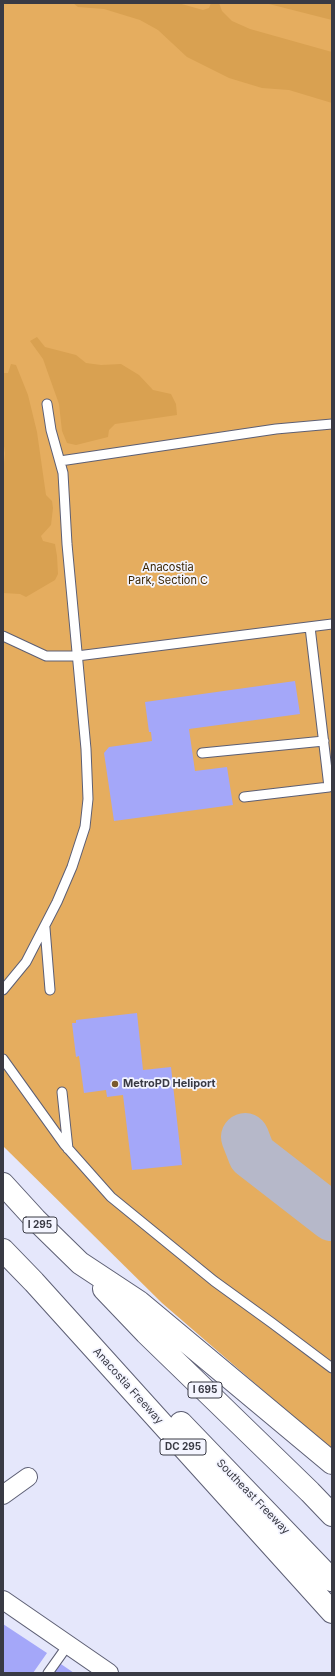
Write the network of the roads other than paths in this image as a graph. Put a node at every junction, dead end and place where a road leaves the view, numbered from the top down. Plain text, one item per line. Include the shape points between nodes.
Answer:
1 (47, 404) dead end
2 (332, 424) edge
3 (60, 461) junction
4 (332, 624) edge
5 (310, 627) junction
6 (3, 636) edge
7 (77, 656) junction
8 (324, 741) junction
9 (202, 753) dead end
10 (244, 797) dead end
11 (45, 928) junction
12 (3, 990) edge
13 (50, 990) dead end
14 (3, 1059) edge
15 (62, 1092) dead end
16 (68, 1149) junction
17 (3, 1184) edge
18 (3, 1250) edge
19 (80, 1264) junction
20 (34, 1282) junction
21 (332, 1368) edge
22 (332, 1463) edge
23 (28, 1476) dead end
24 (3, 1495) edge
25 (332, 1515) edge
26 (332, 1580) edge
27 (3, 1600) edge
28 (332, 1612) edge
29 (68, 1645) junction
30 (48, 1673) edge
31 (109, 1673) edge

1 - 3 lane
2 - 3 lane via 276,429
3 - 7 lane
4 - 5 lane
5 - 7 lane
5 - 8 lane
6 - 7 lane via 46,656
7 - 11 lane via 86,749 87,813 72,867
8 - 9 lane
8 - 10 lane via 330,787
11 - 12 lane via 26,962
11 - 13 lane
14 - 16 lane
15 - 16 lane
16 - 21 lane via 111,1196 159,1237
17 - 19 highway, I 295
18 - 20 highway, Anacostia Freeway
19 - 22 highway via 139,1302
19 - 25 highway, I 695 via 146,1333
20 - 26 highway, Southeast Freeway via 104,1344
20 - 28 highway, Anacostia Freeway / DC 295
23 - 24 street
27 - 29 street
29 - 30 lane
29 - 31 street

